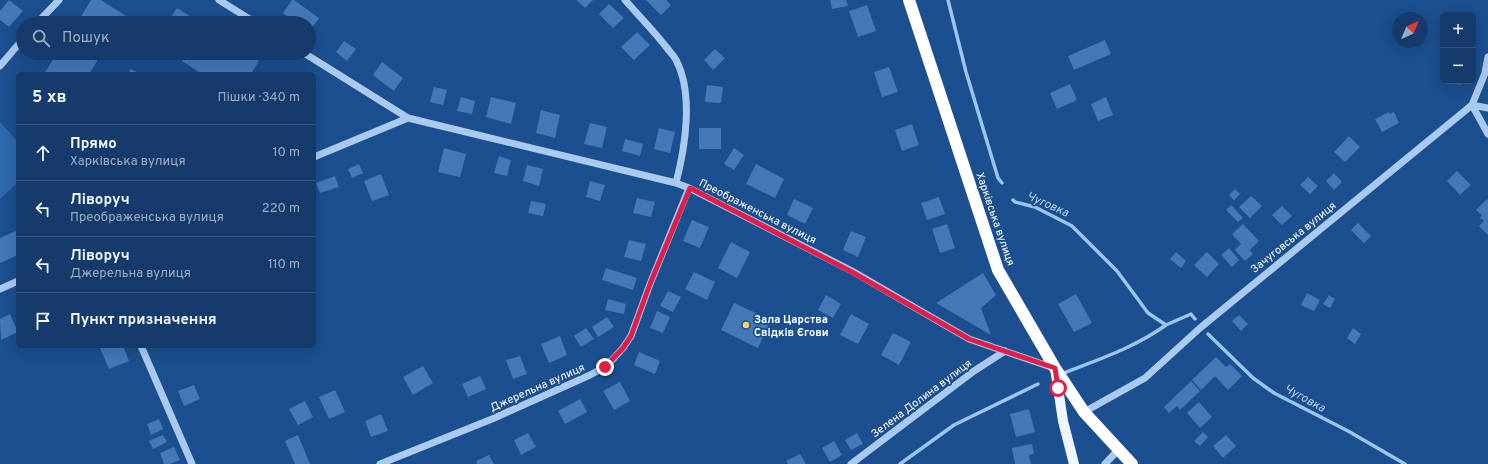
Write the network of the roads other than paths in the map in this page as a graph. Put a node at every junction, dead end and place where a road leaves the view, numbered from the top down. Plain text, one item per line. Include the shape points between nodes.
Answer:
1 (59, 0) edge
2 (219, 0) edge
3 (625, 0) edge
4 (909, 0) edge
5 (44, 16) edge
6 (245, 16) edge
7 (16, 48) edge
8 (1488, 57) edge
9 (315, 60) edge
10 (0, 66) edge
11 (1472, 105) junction
12 (1488, 108) edge
13 (408, 118) junction
14 (1488, 134) edge
15 (316, 156) edge
16 (676, 183) junction
17 (690, 188) junction
18 (16, 282) edge
19 (0, 289) edge
20 (141, 348) edge
21 (1005, 351) junction
22 (1055, 368) junction
23 (1084, 412) junction
24 (1119, 449) junction
25 (192, 464) edge
26 (380, 464) edge
27 (851, 464) edge
28 (1074, 464) edge
29 (1105, 464) edge
30 (1132, 464) edge

1 - 5 street
2 - 6 street
3 - 16 street via 663,42 676,60 683,80 687,96 686,118 681,164
4 - 22 highway, Харківська вулиця via 998,270
7 - 10 street
8 - 11 street, Зачуговська вулиця via 1485,73
9 - 13 street, Преображенська вулиця
11 - 12 street
11 - 14 street
11 - 23 street, Зачуговська вулиця via 1200,328 1145,378
13 - 15 street
13 - 16 street, Преображенська вулиця
16 - 17 street, Преображенська вулиця
17 - 21 street, Преображенська вулиця via 852,272 969,339
17 - 26 street, Джерельна вулиця via 631,336 605,367 492,419
18 - 19 street
20 - 25 street
21 - 22 street, Преображенська вулиця
21 - 27 street, Зелена Долина вулиця via 974,371
22 - 23 highway
22 - 28 main road, Харківська вулиця via 1063,421
23 - 24 highway
24 - 29 street
24 - 30 highway

